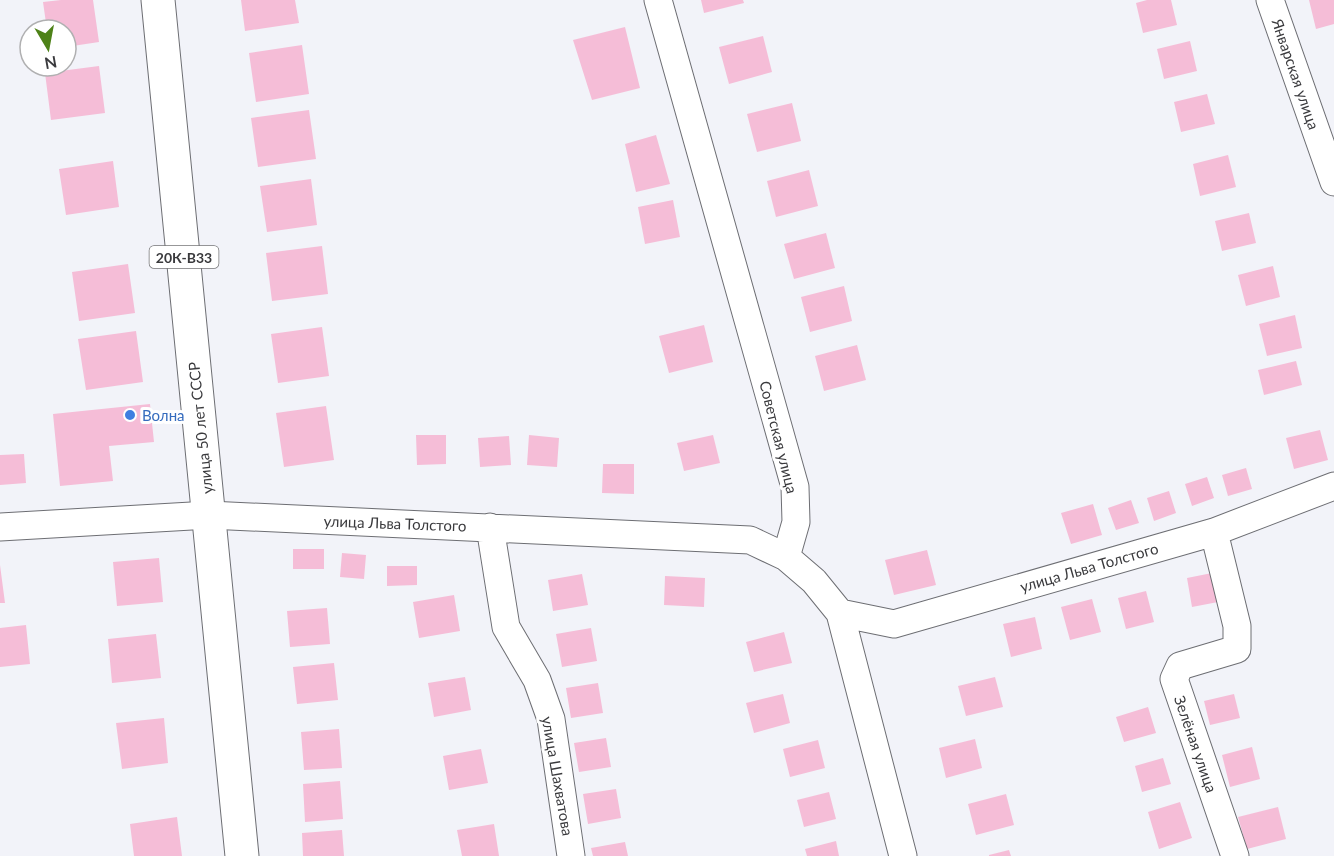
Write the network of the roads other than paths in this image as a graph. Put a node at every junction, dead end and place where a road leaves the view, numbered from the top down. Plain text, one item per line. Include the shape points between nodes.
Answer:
1 (158, 0) edge
2 (658, 0) edge
3 (1270, 0) edge
4 (1334, 182) edge
5 (1333, 489) edge
6 (209, 515) junction
7 (0, 526) edge
8 (490, 527) junction
9 (1214, 532) junction
10 (786, 556) junction
11 (840, 613) junction
12 (242, 856) edge
13 (571, 856) edge
14 (903, 856) edge
15 (1235, 856) edge

1 - 6 main road, улица 50 лет СССР / 20К-В33
2 - 10 street, Советская улица via 795,487 796,522
3 - 4 street, Январская улица
5 - 9 street, улица Льва Толстого
6 - 7 street, улица Льва Толстого
6 - 8 street, улица Льва Толстого
6 - 12 main road, улица 50 лет СССР / 20К-В33
8 - 10 street, улица Льва Толстого via 750,540
8 - 13 street, улица Шахватова via 507,627 537,681 551,719
9 - 11 street, улица Льва Толстого via 894,624
9 - 15 street, Зелёная улица via 1237,626 1237,649 1180,666 1174,680
10 - 11 street via 814,581
11 - 14 street

